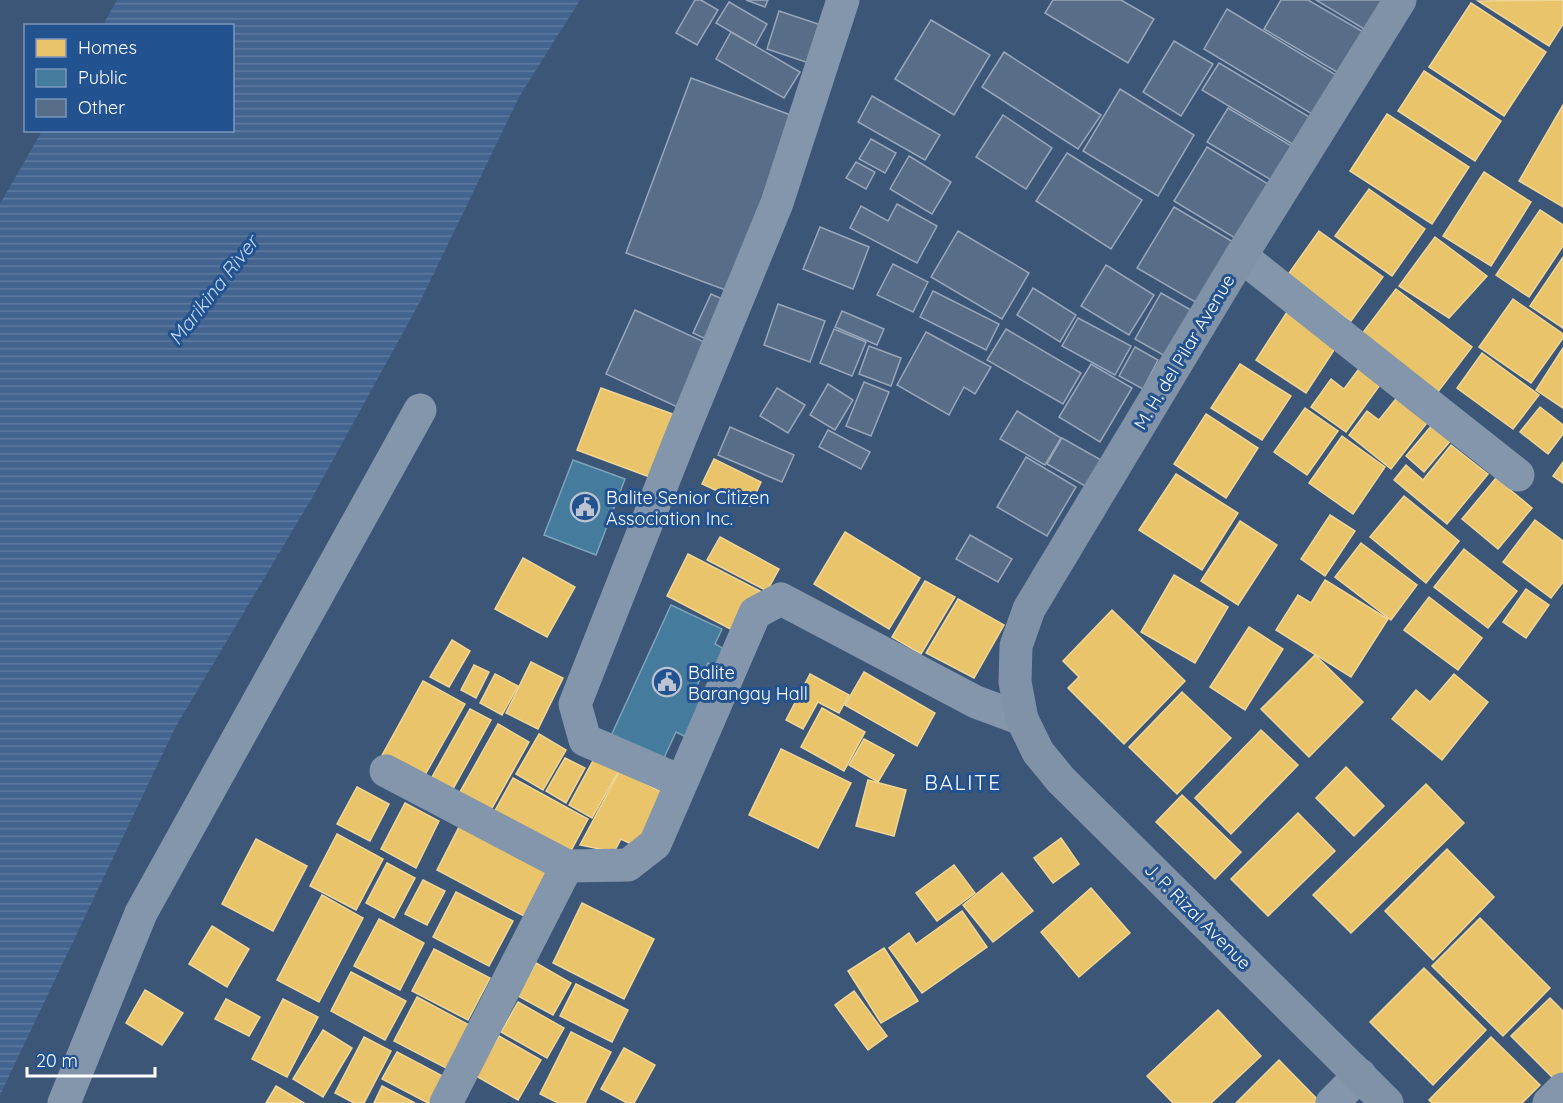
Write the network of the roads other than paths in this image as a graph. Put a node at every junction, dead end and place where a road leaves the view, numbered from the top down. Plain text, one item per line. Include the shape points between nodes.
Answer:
1 (843, 0) edge
2 (1400, 0) edge
3 (1241, 256) junction
4 (420, 410) dead end
5 (1518, 475) dead end
6 (1022, 719) junction
7 (386, 771) dead end
8 (681, 781) junction
9 (567, 866) junction
10 (1360, 1075) junction
11 (1563, 1089) edge
12 (64, 1103) edge
13 (446, 1103) edge
14 (1332, 1103) edge
15 (1387, 1103) edge
16 (1549, 1103) edge

1 - 8 street via 777,203 575,704 585,740
2 - 3 main road, M. H. del Pilar Avenue
3 - 5 street
3 - 6 main road, M. H. del Pilar Avenue via 1029,609 1016,646 1015,682
4 - 12 street via 141,914
6 - 8 street via 976,702 781,599 754,613
6 - 10 main road, J. P. Rizal Avenue via 1038,752 1061,780
7 - 9 street
8 - 9 street via 654,844 628,865
9 - 13 street
10 - 14 street
10 - 15 main road, J. P. Rizal Avenue
11 - 16 street

